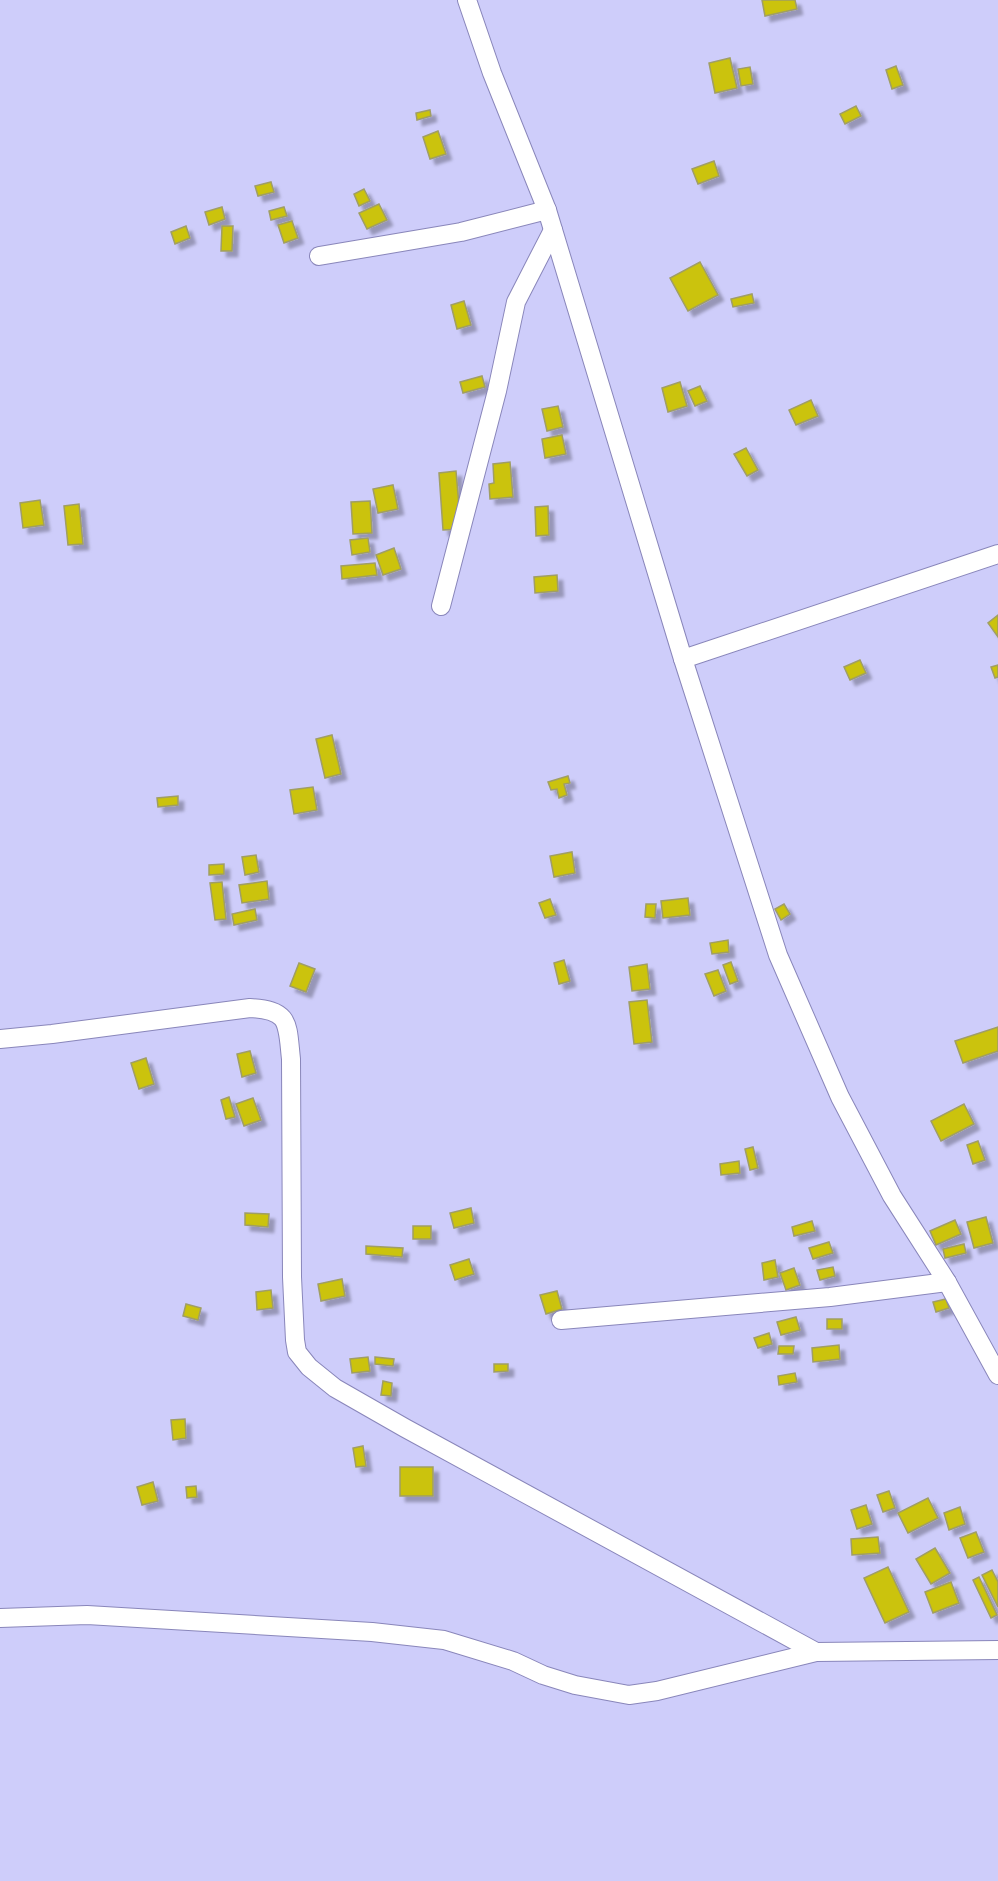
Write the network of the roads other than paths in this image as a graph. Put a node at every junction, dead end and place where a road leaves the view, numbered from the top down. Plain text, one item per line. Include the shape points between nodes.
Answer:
1 (467, 0) edge
2 (547, 210) junction
3 (553, 230) junction
4 (319, 256) dead end
5 (998, 554) edge
6 (441, 606) dead end
7 (683, 659) junction
8 (0, 1039) edge
9 (947, 1282) junction
10 (561, 1320) dead end
11 (998, 1375) edge
12 (0, 1618) edge
13 (998, 1650) edge
14 (816, 1652) junction

1 - 2 street
2 - 3 street
2 - 4 street via 460,231
3 - 6 street via 516,302
3 - 7 street
5 - 7 street
7 - 9 street via 778,955 840,1097 892,1196
8 - 14 street via 250,1008 279,1013 287,1024 291,1059 294,1340 297,1352 309,1367 335,1388 405,1428
9 - 10 street via 830,1297
9 - 11 street
12 - 14 street via 87,1616 372,1632 444,1640 513,1661 575,1686 629,1695
13 - 14 street

